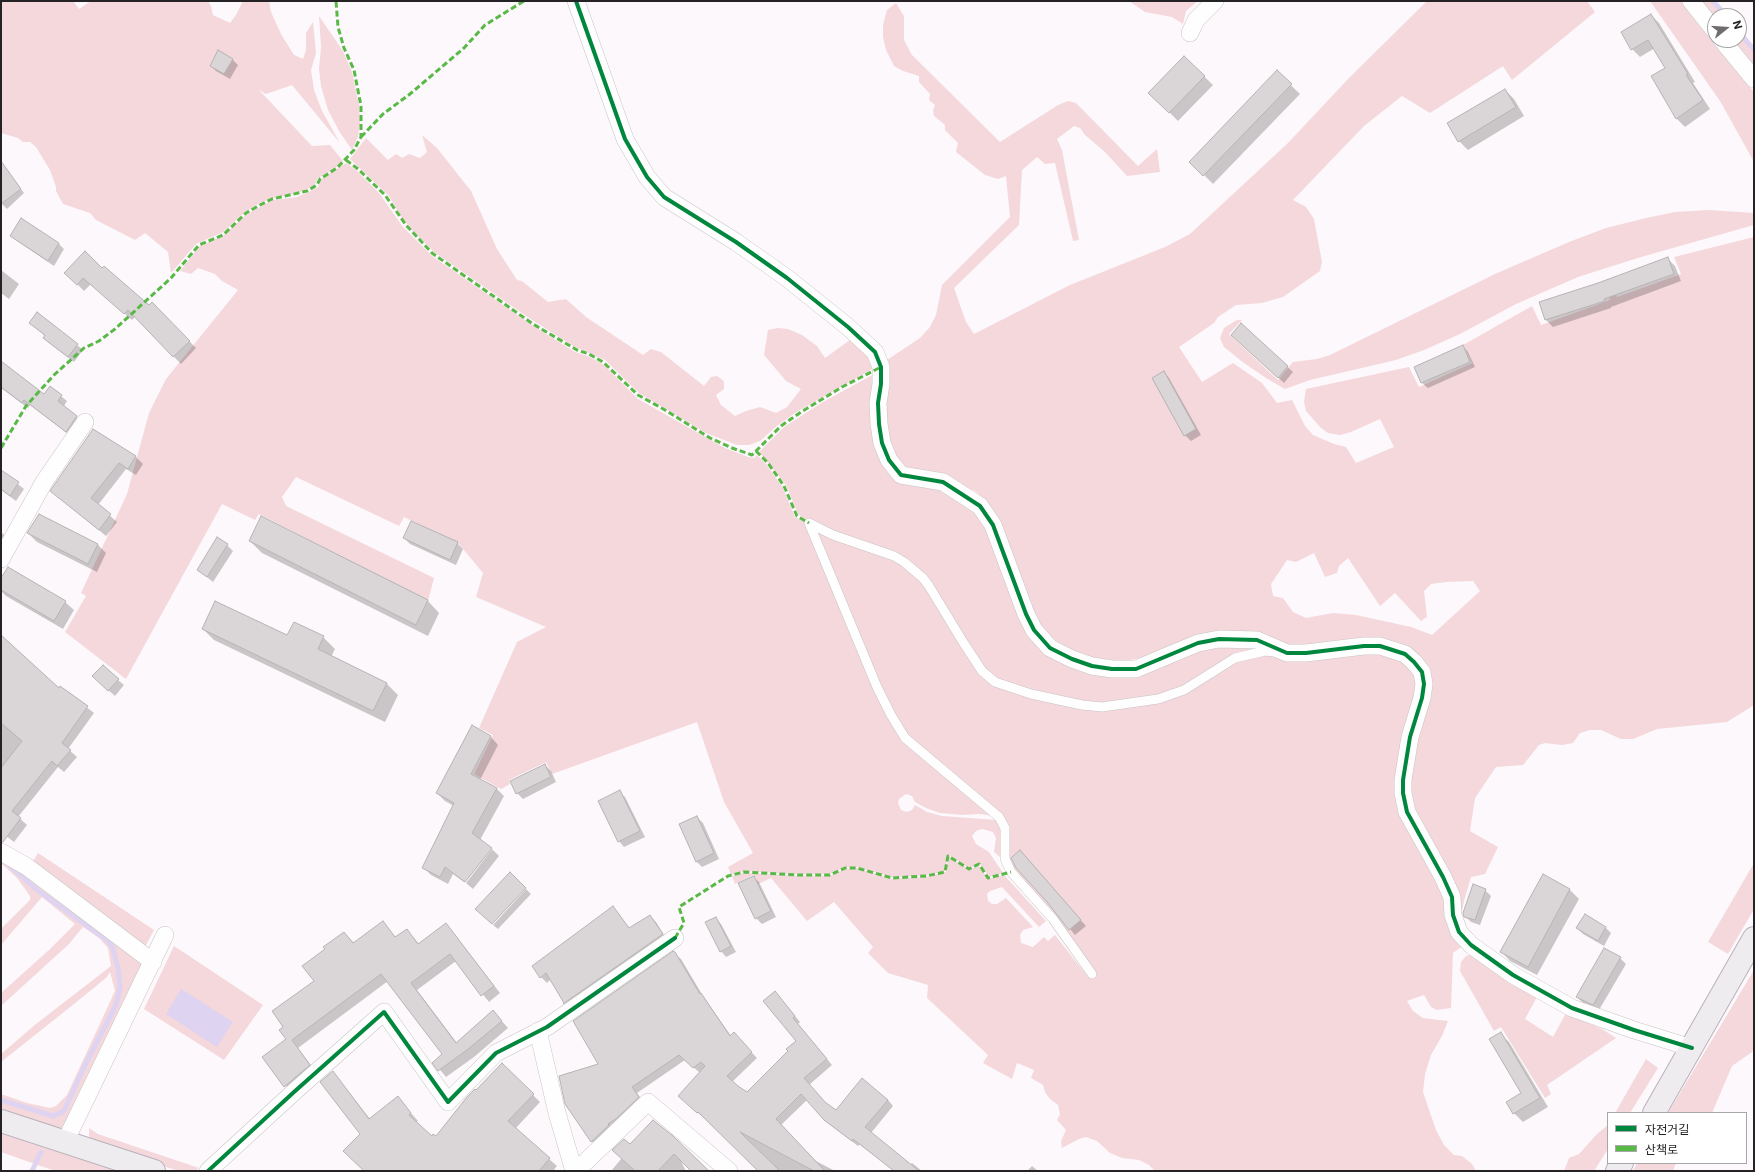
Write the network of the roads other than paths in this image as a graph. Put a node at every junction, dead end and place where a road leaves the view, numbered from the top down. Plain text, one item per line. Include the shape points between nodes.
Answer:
1 (576, 1) edge
2 (1215, 1) edge
3 (1691, 1) edge
4 (1707, 21) edge
5 (1190, 33) dead end
6 (1729, 48) edge
7 (1754, 79) edge
8 (86, 422) dead end
9 (1, 559) edge
10 (1287, 653) junction
11 (1, 852) edge
12 (165, 935) dead end
13 (675, 938) dead end
14 (1754, 938) edge
15 (153, 962) junction
16 (1092, 974) dead end
17 (538, 1031) junction
18 (1692, 1048) junction
19 (1655, 1112) edge
20 (1, 1121) edge
21 (65, 1142) junction
22 (154, 1171) edge
23 (208, 1171) edge
24 (575, 1171) edge
25 (729, 1171) edge

1 - 10 street via 626,139 647,176 664,197 788,278 875,352 881,367 882,384 878,403 879,424 882,443 889,460 901,475 943,482 980,506 993,525 1026,614 1034,630 1050,648 1085,664 1112,669 1136,669 1198,643 1219,639 1257,640
2 - 5 street via 1196,20
3 - 4 street
6 - 7 street
8 - 9 street via 44,482
10 - 16 lane via 1265,652 1235,658 1184,690 1158,699 1102,706 1082,705 1031,694 995,682 982,671 929,586 915,571 894,556 833,535 808,523 877,687 905,738 999,817 1005,828 1005,859 1011,872 1053,919
10 - 18 street via 1306,654 1345,647 1380,646 1405,654 1414,662 1422,672 1424,684 1410,738 1403,793 1407,812 1452,897 1459,932 1472,945 1514,975 1572,1008
11 - 15 street via 26,866
12 - 15 street
13 - 17 street
14 - 18 main road
15 - 21 street
17 - 23 street via 496,1053 448,1102 384,1012
17 - 24 street via 557,1113
18 - 19 main road
20 - 21 main road
21 - 22 main road
24 - 25 street via 648,1102

